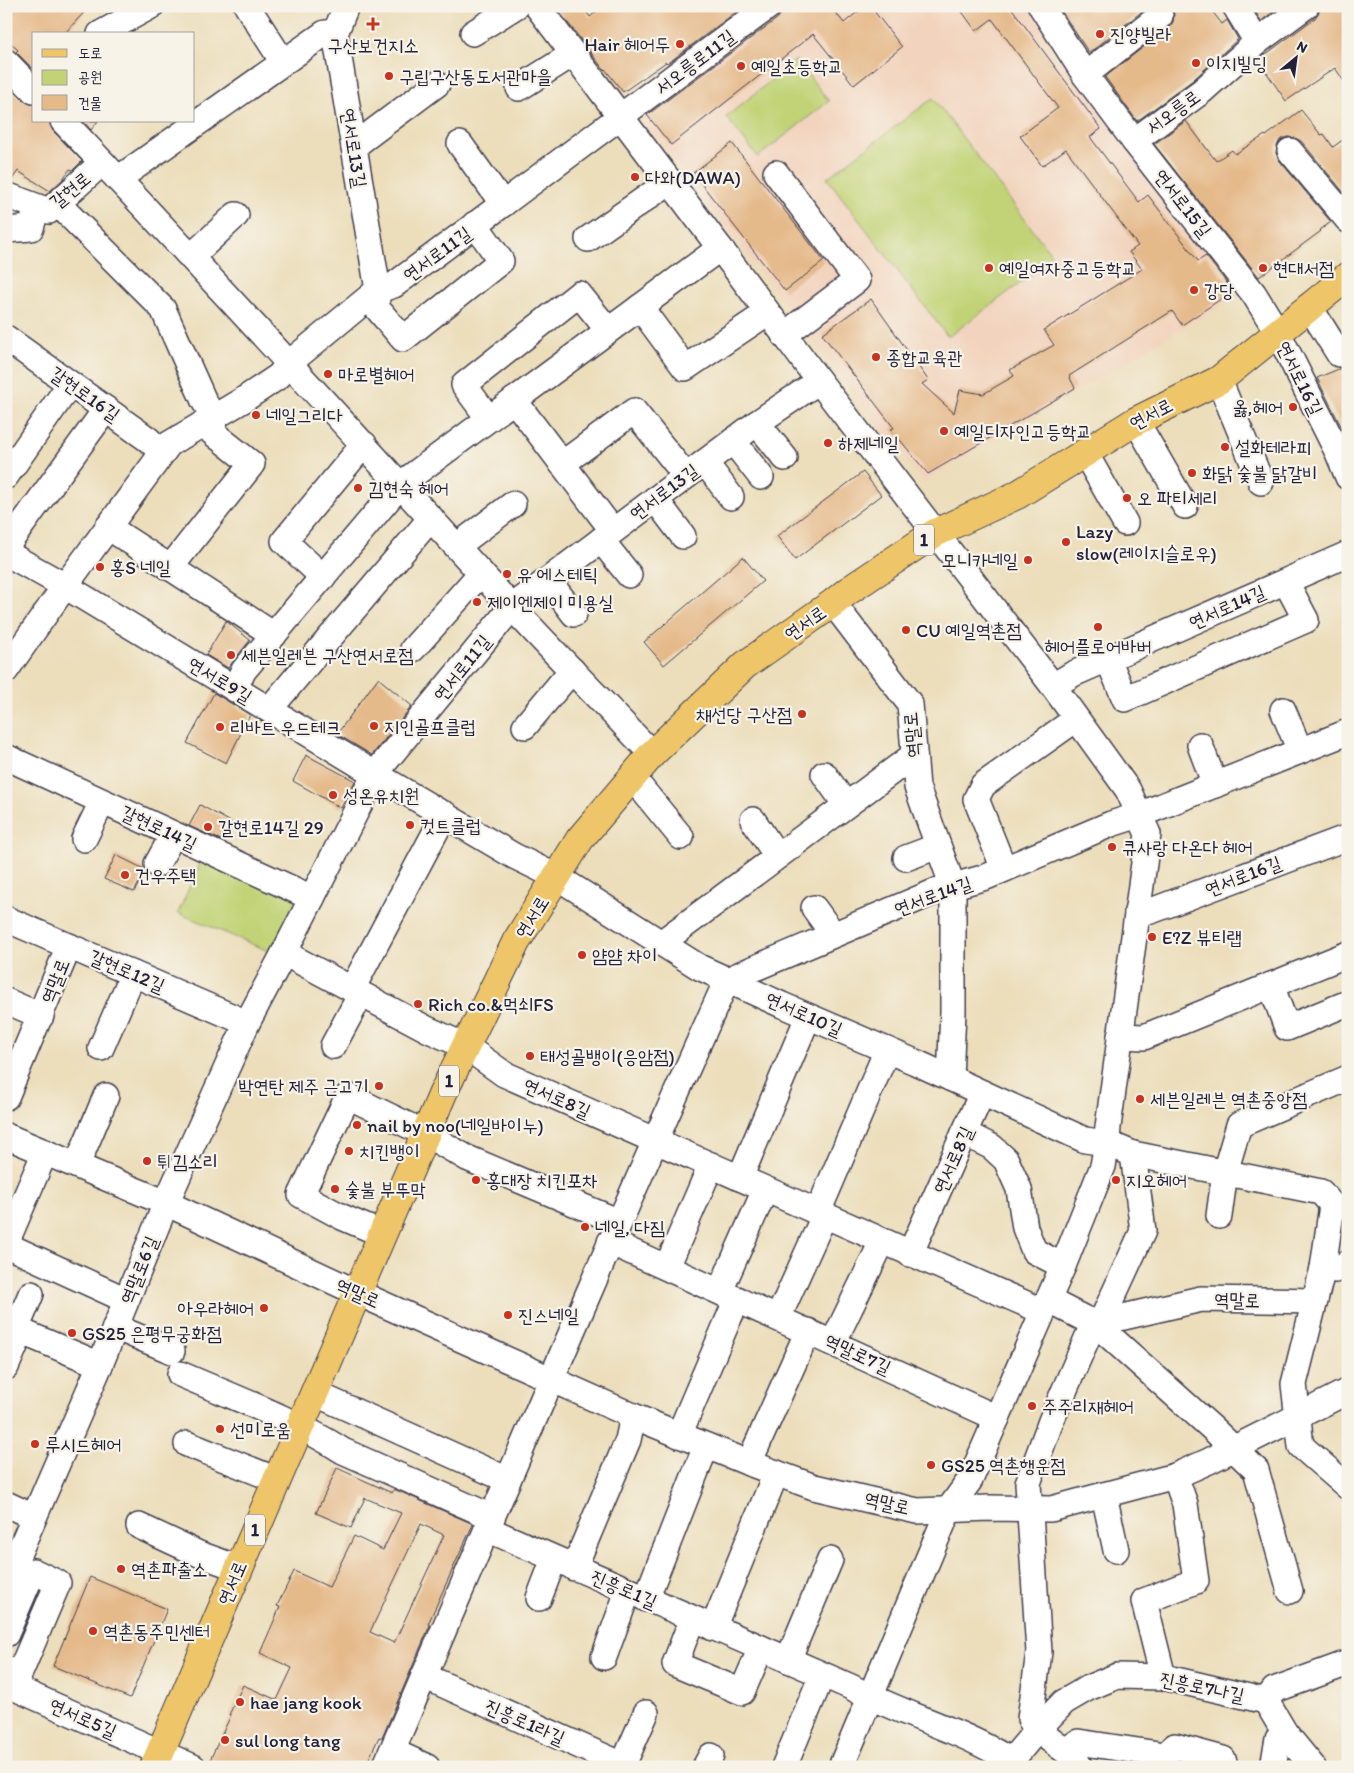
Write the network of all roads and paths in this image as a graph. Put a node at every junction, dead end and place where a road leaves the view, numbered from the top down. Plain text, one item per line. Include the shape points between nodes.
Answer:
1 (151, 6) edge
2 (247, 6) edge
3 (346, 6) edge
4 (516, 6) edge
5 (537, 6) edge
6 (769, 6) edge
7 (1041, 6) edge
8 (1235, 6) edge
9 (1306, 6) edge
10 (1160, 16) dead end
11 (104, 32) edge
12 (473, 33) dead end
13 (336, 34) junction
14 (1257, 42) junction
15 (573, 54) junction
16 (6, 62) edge
17 (283, 62) junction
18 (1085, 75) junction
19 (438, 84) dead end
20 (519, 88) dead end
21 (32, 89) edge
22 (621, 117) junction
23 (195, 118) edge
24 (64, 122) edge
25 (189, 122) edge
26 (1134, 141) junction
27 (460, 144) dead end
28 (354, 146) junction
29 (1290, 151) dead end
30 (111, 172) junction
31 (776, 173) dead end
32 (670, 182) junction
33 (6, 195) edge
34 (503, 204) junction
35 (47, 205) junction
36 (236, 215) dead end
37 (1348, 220) edge
38 (475, 224) junction
39 (6, 230) edge
40 (588, 239) dead end
41 (720, 248) junction
42 (191, 257) junction
43 (1348, 276) edge
44 (378, 290) junction
45 (1309, 306) junction
46 (640, 307) junction
47 (768, 313) junction
48 (608, 330) junction
49 (1278, 333) junction
50 (784, 336) junction
51 (6, 338) edge
52 (403, 339) joint
53 (1348, 352) edge
54 (288, 364) junction
55 (1219, 380) junction
56 (819, 381) junction
57 (70, 384) junction
58 (514, 400) junction
59 (106, 409) junction
60 (214, 418) junction
61 (489, 419) junction
62 (1136, 421) junction
63 (757, 423) junction
64 (733, 440) junction
65 (364, 444) junction
66 (1343, 450) edge
67 (162, 453) junction
68 (1085, 453) junction
69 (785, 458) dead end
70 (562, 464) junction
71 (696, 469) junction
72 (6, 476) edge
73 (761, 477) dead end
74 (1348, 477) edge
75 (1261, 482) dead end
76 (401, 484) junction
77 (731, 497) dead end
78 (656, 499) junction
79 (513, 504) dead end
80 (1185, 506) dead end
81 (431, 518) junction
82 (1125, 523) dead end
83 (108, 527) junction
84 (935, 533) junction
85 (607, 536) junction
86 (683, 536) dead end
87 (457, 546) junction
88 (6, 547) edge
89 (6, 553) edge
90 (1348, 554) edge
91 (170, 568) junction
92 (481, 572) junction
93 (628, 575) dead end
94 (323, 577) junction
95 (548, 580) junction
96 (1286, 582) junction
97 (65, 586) junction
98 (833, 603) junction
99 (512, 607) junction
100 (574, 614) dead end
101 (274, 635) junction
102 (413, 650) dead end
103 (1108, 659) junction
104 (6, 670) edge
105 (572, 670) junction
106 (1053, 686) junction
107 (234, 688) junction
108 (271, 710) junction
109 (1283, 710) dead end
110 (1076, 718) junction
111 (525, 726) dead end
112 (1348, 732) edge
113 (1200, 745) dead end
114 (1300, 751) junction
115 (652, 754) junction
116 (914, 755) junction
117 (6, 757) edge
118 (375, 774) junction
119 (824, 774) dead end
120 (632, 778) junction
121 (1215, 785) junction
122 (102, 802) junction
123 (846, 806) junction
124 (445, 814) junction
125 (1140, 815) junction
126 (753, 820) dead end
127 (173, 835) junction
128 (681, 837) dead end
129 (1348, 837) edge
130 (84, 839) dead end
131 (938, 846) junction
132 (777, 856) junction
133 (906, 858) dead end
134 (157, 864) dead end
135 (1004, 869) junction
136 (557, 877) junction
137 (953, 887) junction
138 (312, 898) junction
139 (814, 908) dead end
140 (1137, 912) junction
141 (6, 919) edge
142 (833, 934) junction
143 (661, 942) junction
144 (69, 946) junction
145 (284, 954) junction
146 (1348, 954) edge
147 (133, 974) junction
148 (727, 980) junction
149 (1270, 985) junction
150 (356, 992) junction
151 (6, 1001) edge
152 (1348, 1003) edge
153 (41, 1016) junction
154 (808, 1017) junction
155 (247, 1023) junction
156 (1120, 1036) junction
157 (333, 1046) dead end
158 (465, 1046) junction
159 (16, 1048) edge
160 (101, 1048) dead end
161 (887, 1050) junction
162 (950, 1078) junction
163 (1348, 1078) edge
164 (982, 1093) junction
165 (106, 1096) dead end
166 (6, 1097) edge
167 (424, 1133) junction
168 (964, 1133) junction
169 (6, 1136) edge
170 (654, 1140) junction
171 (1107, 1143) junction
172 (45, 1152) junction
173 (1133, 1154) junction
174 (77, 1165) junction
175 (711, 1165) junction
176 (1225, 1172) junction
177 (740, 1178) junction
178 (765, 1190) junction
179 (1340, 1200) edge
180 (166, 1203) junction
181 (821, 1214) junction
182 (1219, 1216) dead end
183 (615, 1232) junction
184 (382, 1234) junction
185 (882, 1242) junction
186 (6, 1244) edge
187 (910, 1254) junction
188 (1348, 1263) edge
189 (1063, 1266) junction
190 (667, 1268) junction
191 (1323, 1268) junction
192 (358, 1293) junction
193 (32, 1294) dead end
194 (728, 1295) junction
195 (126, 1300) junction
196 (1315, 1301) junction
197 (1045, 1306) junction
198 (778, 1318) junction
199 (1102, 1322) junction
200 (115, 1327) junction
201 (13, 1328) edge
202 (808, 1331) junction
203 (833, 1343) junction
204 (172, 1351) dead end
205 (100, 1365) junction
206 (6, 1367) edge
207 (180, 1374) dead end
208 (551, 1379) junction
209 (1348, 1391) edge
210 (314, 1393) junction
211 (633, 1416) junction
212 (1297, 1417) junction
213 (997, 1418) junction
214 (299, 1428) junction
215 (679, 1435) junction
216 (187, 1444) dead end
217 (706, 1446) junction
218 (1234, 1449) junction
219 (749, 1463) junction
220 (776, 1473) junction
221 (1175, 1476) junction
222 (277, 1480) junction
223 (508, 1480) junction
224 (1348, 1487) edge
225 (1104, 1495) junction
226 (6, 1504) edge
227 (949, 1509) junction
228 (1030, 1509) junction
229 (34, 1517) junction
230 (490, 1523) junction
231 (140, 1526) dead end
232 (1116, 1550) dead end
233 (830, 1560) dead end
234 (564, 1563) junction
235 (238, 1568) junction
236 (6, 1582) edge
237 (1290, 1591) dead end
238 (637, 1595) junction
239 (539, 1598) dead end
240 (702, 1623) junction
241 (6, 1634) edge
242 (761, 1648) junction
243 (604, 1657) dead end
244 (788, 1660) junction
245 (1348, 1663) edge
246 (6, 1669) edge
247 (822, 1675) junction
248 (424, 1676) junction
249 (1163, 1677) junction
250 (6, 1684) edge
251 (870, 1698) junction
252 (1266, 1701) junction
253 (646, 1712) dead end
254 (1037, 1730) junction
255 (1285, 1733) junction
256 (388, 1759) edge
257 (1073, 1759) edge
258 (157, 1760) edge
259 (1008, 1764) edge
260 (625, 1766) edge
261 (193, 1767) edge
262 (428, 1767) edge
263 (784, 1767) edge
264 (841, 1767) edge
265 (1225, 1767) edge
266 (1273, 1767) edge
267 (1313, 1767) edge

1 - 11 street
2 - 17 street
3 - 13 street, 연서로13길
4 - 12 street
5 - 15 street
6 - 22 street, 서오릉로11길
7 - 18 street, 연서로15길
8 - 14 street
9 - 14 street, 서오릉로
10 - 18 street
13 - 17 street via 325,33
13 - 28 street, 연서로13길
14 - 26 street, 서오릉로 via 1202,91
15 - 20 street
15 - 22 street
16 - 21 street
17 - 23 street
18 - 26 street, 연서로15길
19 - 28 street
22 - 32 street
22 - 34 street
24 - 30 street
25 - 30 street
26 - 49 street, 연서로15길 via 1254,294
27 - 34 street
28 - 44 street, 연서로13길
29 - 37 street
30 - 35 street, 갈현로 via 94,169
30 - 42 street
31 - 50 street via 857,280
32 - 40 street
32 - 41 street
33 - 35 street, 갈현로
34 - 38 street
35 - 39 street via 31,228
35 - 60 street via 163,309
36 - 42 street
38 - 44 street, 연서로11길 via 394,285
38 - 52 street, 연서로11길 via 501,261
41 - 46 street
41 - 47 street
42 - 54 street
43 - 45 main road, 연서로 / 1
44 - 52 street, 연서로13길 via 376,307
44 - 54 street, 연서로11길
45 - 49 main road, 연서로 / 1
45 - 53 street via 1339,354
46 - 47 street via 685,368
46 - 48 street
47 - 50 street
48 - 58 street
48 - 61 street via 579,294 464,384
49 - 55 main road, 연서로 / 1
49 - 66 street, 연서로16길 via 1297,374
50 - 56 street
51 - 57 street, 갈현로16길
54 - 60 street, 연서로11길 via 279,376
54 - 65 street
55 - 62 main road, 연서로 / 1
55 - 75 street
56 - 63 street, 연서로13길
56 - 84 street
57 - 59 street, 갈현로16길
57 - 72 street
58 - 61 street
58 - 70 street
59 - 67 street, 갈현로16길 via 150,440
59 - 88 street
60 - 67 street, 연서로11길 via 169,444
60 - 91 street via 213,433 252,464
61 - 76 street
62 - 68 main road, 연서로 / 1
62 - 80 street
63 - 64 street, 연서로13길
63 - 69 street
64 - 71 street, 연서로13길
64 - 73 street
65 - 76 street
65 - 94 street via 284,541
66 - 74 street, 연서로16길
67 - 83 street, 연서로11길
68 - 82 street
68 - 84 main road, 연서로 / 1 via 1017,495
70 - 71 street via 634,411
70 - 85 street
71 - 77 street
71 - 78 street, 연서로13길
76 - 81 street
76 - 94 street
78 - 85 street, 연서로13길
78 - 86 street
79 - 87 street
81 - 87 street
81 - 108 street
83 - 91 street
83 - 97 street
84 - 98 main road, 연서로 / 1
84 - 106 street
85 - 93 street
85 - 95 street, 연서로13길
87 - 92 street
89 - 97 street, 연서로9길
90 - 96 street, 연서로14길
91 - 101 street
92 - 99 street
92 - 102 street
94 - 101 street
95 - 99 street, 연서로13길
95 - 100 street
96 - 103 street, 연서로14길
96 - 103 street via 1306,620 1125,699
97 - 104 street
97 - 107 street, 연서로9길
98 - 115 main road, 연서로 / 1 via 745,666
98 - 116 street, 역말로 via 910,704
99 - 105 street
99 - 118 street, 연서로11길
101 - 107 street via 244,670
103 - 106 street, 연서로14길
105 - 111 street
105 - 115 street
106 - 110 street
107 - 108 street, 연서로9길
108 - 118 street, 연서로9길
109 - 114 street
110 - 125 street via 1128,790
110 - 135 street via 983,785 976,800
112 - 114 street
113 - 121 street
114 - 121 street
115 - 120 main road, 연서로 / 1
116 - 123 street
116 - 131 street, 역말로 via 917,787
117 - 122 street, 갈현로14길
118 - 124 street, 연서로9길
118 - 138 street
119 - 123 street
120 - 128 street
120 - 136 main road, 연서로 / 1 via 580,839
121 - 125 street
122 - 127 street, 갈현로14길
122 - 130 street
123 - 132 street
124 - 136 street, 연서로9길 via 514,856
124 - 150 street
125 - 135 street, 연서로14길
125 - 140 street via 1148,834
126 - 132 street
127 - 134 street
127 - 138 street, 갈현로14길
129 - 140 street, 연서로16길 via 1151,911
131 - 133 street
131 - 137 street, 역말로
132 - 143 street
135 - 137 street, 연서로14길
136 - 143 street, 연서로10길
136 - 158 main road, 연서로 / 1 via 516,942
137 - 142 street, 연서로14길
137 - 162 street
138 - 145 street
139 - 142 street
140 - 156 street
141 - 144 street, 갈현로12길
142 - 148 street, 연서로14길
143 - 148 street, 연서로10길
144 - 147 street, 갈현로12길
144 - 153 street, 역말로
145 - 150 street, 연서로8길
145 - 155 street
146 - 149 street
147 - 155 street, 갈현로12길
147 - 160 street
148 - 154 street, 연서로10길
148 - 170 street
149 - 152 street via 1287,1028
149 - 156 street via 1144,1037
150 - 157 street
150 - 158 street, 연서로8길
151 - 153 street, 역말로
153 - 159 street, 역말로
154 - 161 street, 연서로10길
154 - 177 street
155 - 180 street
156 - 171 street
158 - 167 main road, 연서로 / 1
158 - 170 street, 연서로8길 via 504,1074
159 - 166 street, 역말로
161 - 162 street, 연서로10길
161 - 181 street via 821,1205
162 - 164 street, 연서로10길
163 - 176 street via 1239,1125
164 - 168 street, 연서로8길
164 - 171 street, 연서로10길 via 1085,1140
165 - 174 street
167 - 183 street
167 - 184 main road, 연서로 / 1
167 - 184 street via 348,1096 300,1195
168 - 187 street, 연서로8길
168 - 189 street via 992,1147 1006,1160 1019,1189 1034,1252
169 - 172 street, 역말로
170 - 175 street, 연서로8길
170 - 183 street
171 - 173 street, 연서로10길
171 - 189 street via 1103,1166
172 - 174 street, 역말로
172 - 186 street
173 - 176 street, 연서로10길
173 - 199 street via 1143,1231
174 - 180 street, 역말로
175 - 177 street, 연서로8길
175 - 190 street
176 - 179 street, 연서로10길 via 1321,1192
176 - 182 street
177 - 178 street, 연서로8길
178 - 181 street, 연서로8길
178 - 194 street
179 - 191 street
180 - 192 street, 역말로
180 - 195 street, 역말로6길
181 - 185 street, 연서로8길
181 - 198 street via 820,1225
183 - 190 street
183 - 208 street
184 - 192 main road, 연서로 / 1
185 - 187 street, 연서로8길
185 - 203 street
186 - 195 street
187 - 197 street, 연서로8길
188 - 191 street via 1335,1270
189 - 197 street
190 - 194 street
191 - 196 street
192 - 208 street, 역말로
192 - 210 main road, 연서로 / 1
193 - 201 street
194 - 198 street, 역말로7길
194 - 215 street
195 - 200 street, 역말로6길
196 - 199 street, 역말로 via 1201,1299
196 - 212 street via 1294,1384
197 - 199 street, 역말로
197 - 213 street
198 - 202 street, 역말로7길
199 - 218 street via 1106,1333
199 - 228 street via 1092,1327 1051,1422 1028,1483
200 - 204 street
200 - 205 street, 역말로6길
201 - 205 street
201 - 206 street
202 - 203 street, 역말로7길
202 - 219 street
203 - 213 street, 역말로7길
205 - 229 street, 역말로6길
207 - 214 street
208 - 211 street, 역말로
208 - 223 street
209 - 212 street, 역말로
210 - 214 main road, 연서로 / 1
210 - 223 street
211 - 215 street, 역말로
211 - 234 street via 628,1440
212 - 218 street, 역말로
212 - 224 street via 1301,1446
213 - 227 street via 970,1480
214 - 222 main road, 연서로 / 1
214 - 230 street
215 - 217 street, 역말로
216 - 222 street
217 - 219 street, 역말로
217 - 238 street
218 - 221 street, 역말로
218 - 237 street via 1256,1470
219 - 220 street, 역말로
220 - 227 street, 역말로 via 814,1487 917,1510
220 - 240 street
221 - 225 street, 역말로
221 - 249 street via 1185,1504 1196,1581 1144,1602
222 - 235 main road, 연서로 / 1
223 - 230 street
225 - 228 street, 역말로 via 1051,1509
225 - 232 street
226 - 229 street
227 - 228 street, 역말로
227 - 251 street
228 - 254 street via 1039,1652 1030,1719
229 - 236 street, 역말로6길
230 - 234 street, 진흥로1길
230 - 248 street
231 - 235 street
233 - 244 street
234 - 238 street, 진흥로1길
234 - 239 street
235 - 258 main road, 연서로 / 1
238 - 240 street, 진흥로1길
238 - 243 street
240 - 242 street, 진흥로1길
240 - 242 street via 675,1664 742,1692
241 - 246 street via 33,1571 58,1583 20,1675
242 - 244 street, 진흥로1길
244 - 247 street, 진흥로1길
245 - 252 street via 1274,1690
247 - 251 street, 진흥로1길
247 - 263 street
248 - 256 street
248 - 260 street, 진흥로1라길
249 - 252 street, 진흥로7나길
249 - 254 street, 진흥로7나길 via 1117,1676 1088,1688 1064,1702
250 - 258 street, 연서로5길
251 - 259 street, 진흥로1길 via 994,1750
251 - 264 street
252 - 255 street
253 - 260 street
254 - 257 street
254 - 259 street, 진흥로7나길
255 - 266 street via 1278,1739
255 - 267 street
256 - 262 street
257 - 265 street via 1078,1742 1165,1754 1175,1746 1223,1759
258 - 261 street, 연서로5길

